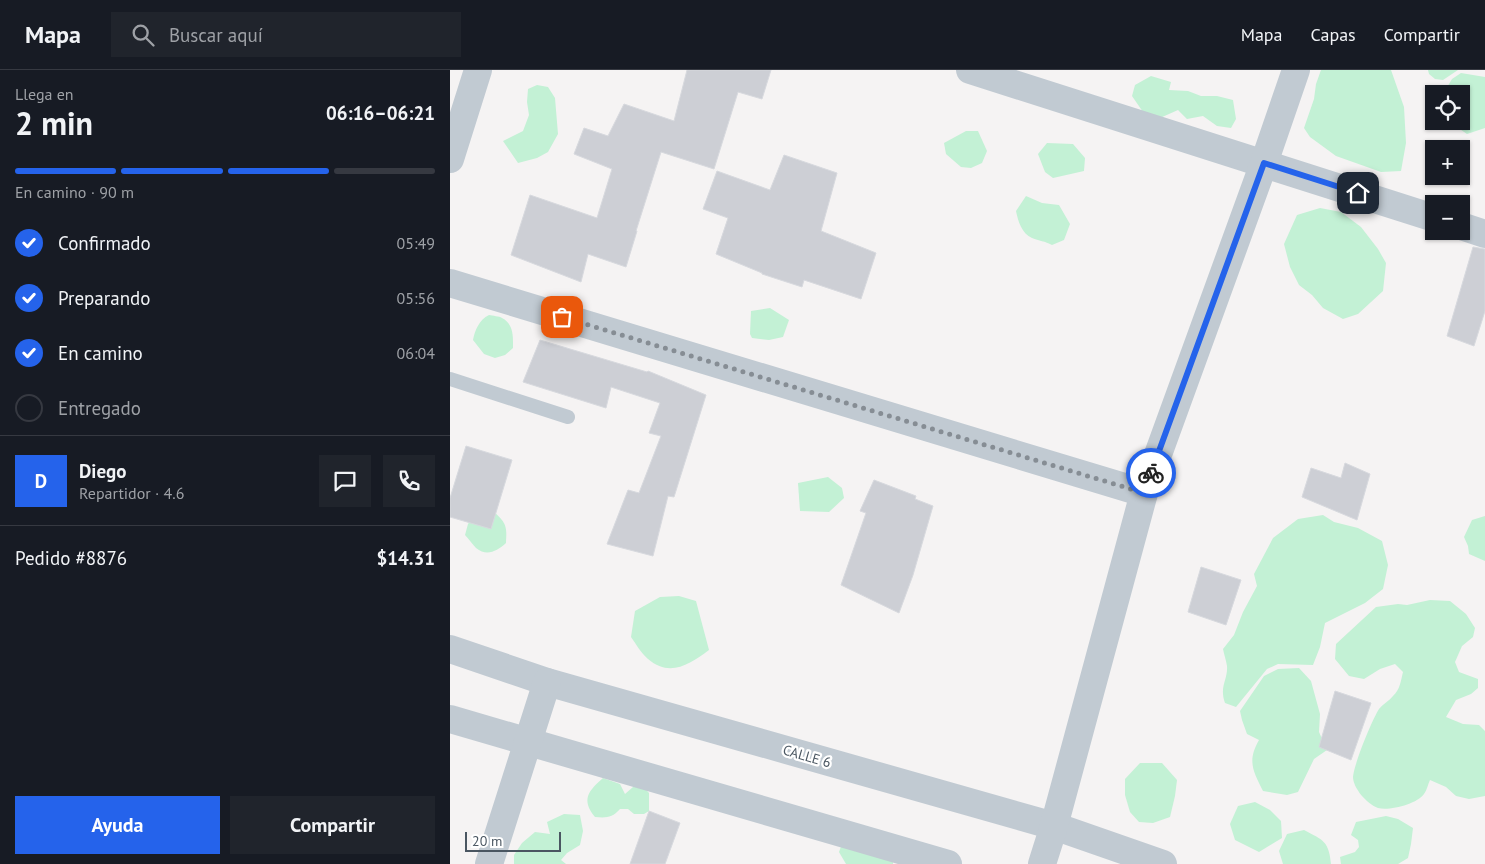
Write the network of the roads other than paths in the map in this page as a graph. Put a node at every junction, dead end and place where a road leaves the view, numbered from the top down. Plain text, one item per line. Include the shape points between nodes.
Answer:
1 (478, 70) edge
2 (970, 70) edge
3 (1296, 70) edge
4 (450, 159) edge
5 (1264, 163) junction
6 (1425, 215) edge
7 (1470, 229) edge
8 (1485, 234) edge
9 (450, 283) edge
10 (450, 379) edge
11 (568, 417) dead end
12 (1144, 493) junction
13 (450, 649) edge
14 (547, 682) junction
15 (450, 719) edge
16 (529, 743) junction
17 (1054, 826) junction
18 (489, 864) edge
19 (948, 864) edge
20 (1042, 864) edge
21 (1163, 864) edge

1 - 4 street
2 - 5 street
3 - 5 street
5 - 6 street
5 - 12 street
7 - 8 street
9 - 12 street
10 - 11 lane
12 - 17 street
13 - 14 street, CALLE 6
14 - 16 street
14 - 17 street, CALLE 6
15 - 16 street
16 - 18 street
16 - 19 street
17 - 20 street
17 - 21 street, CALLE 6

